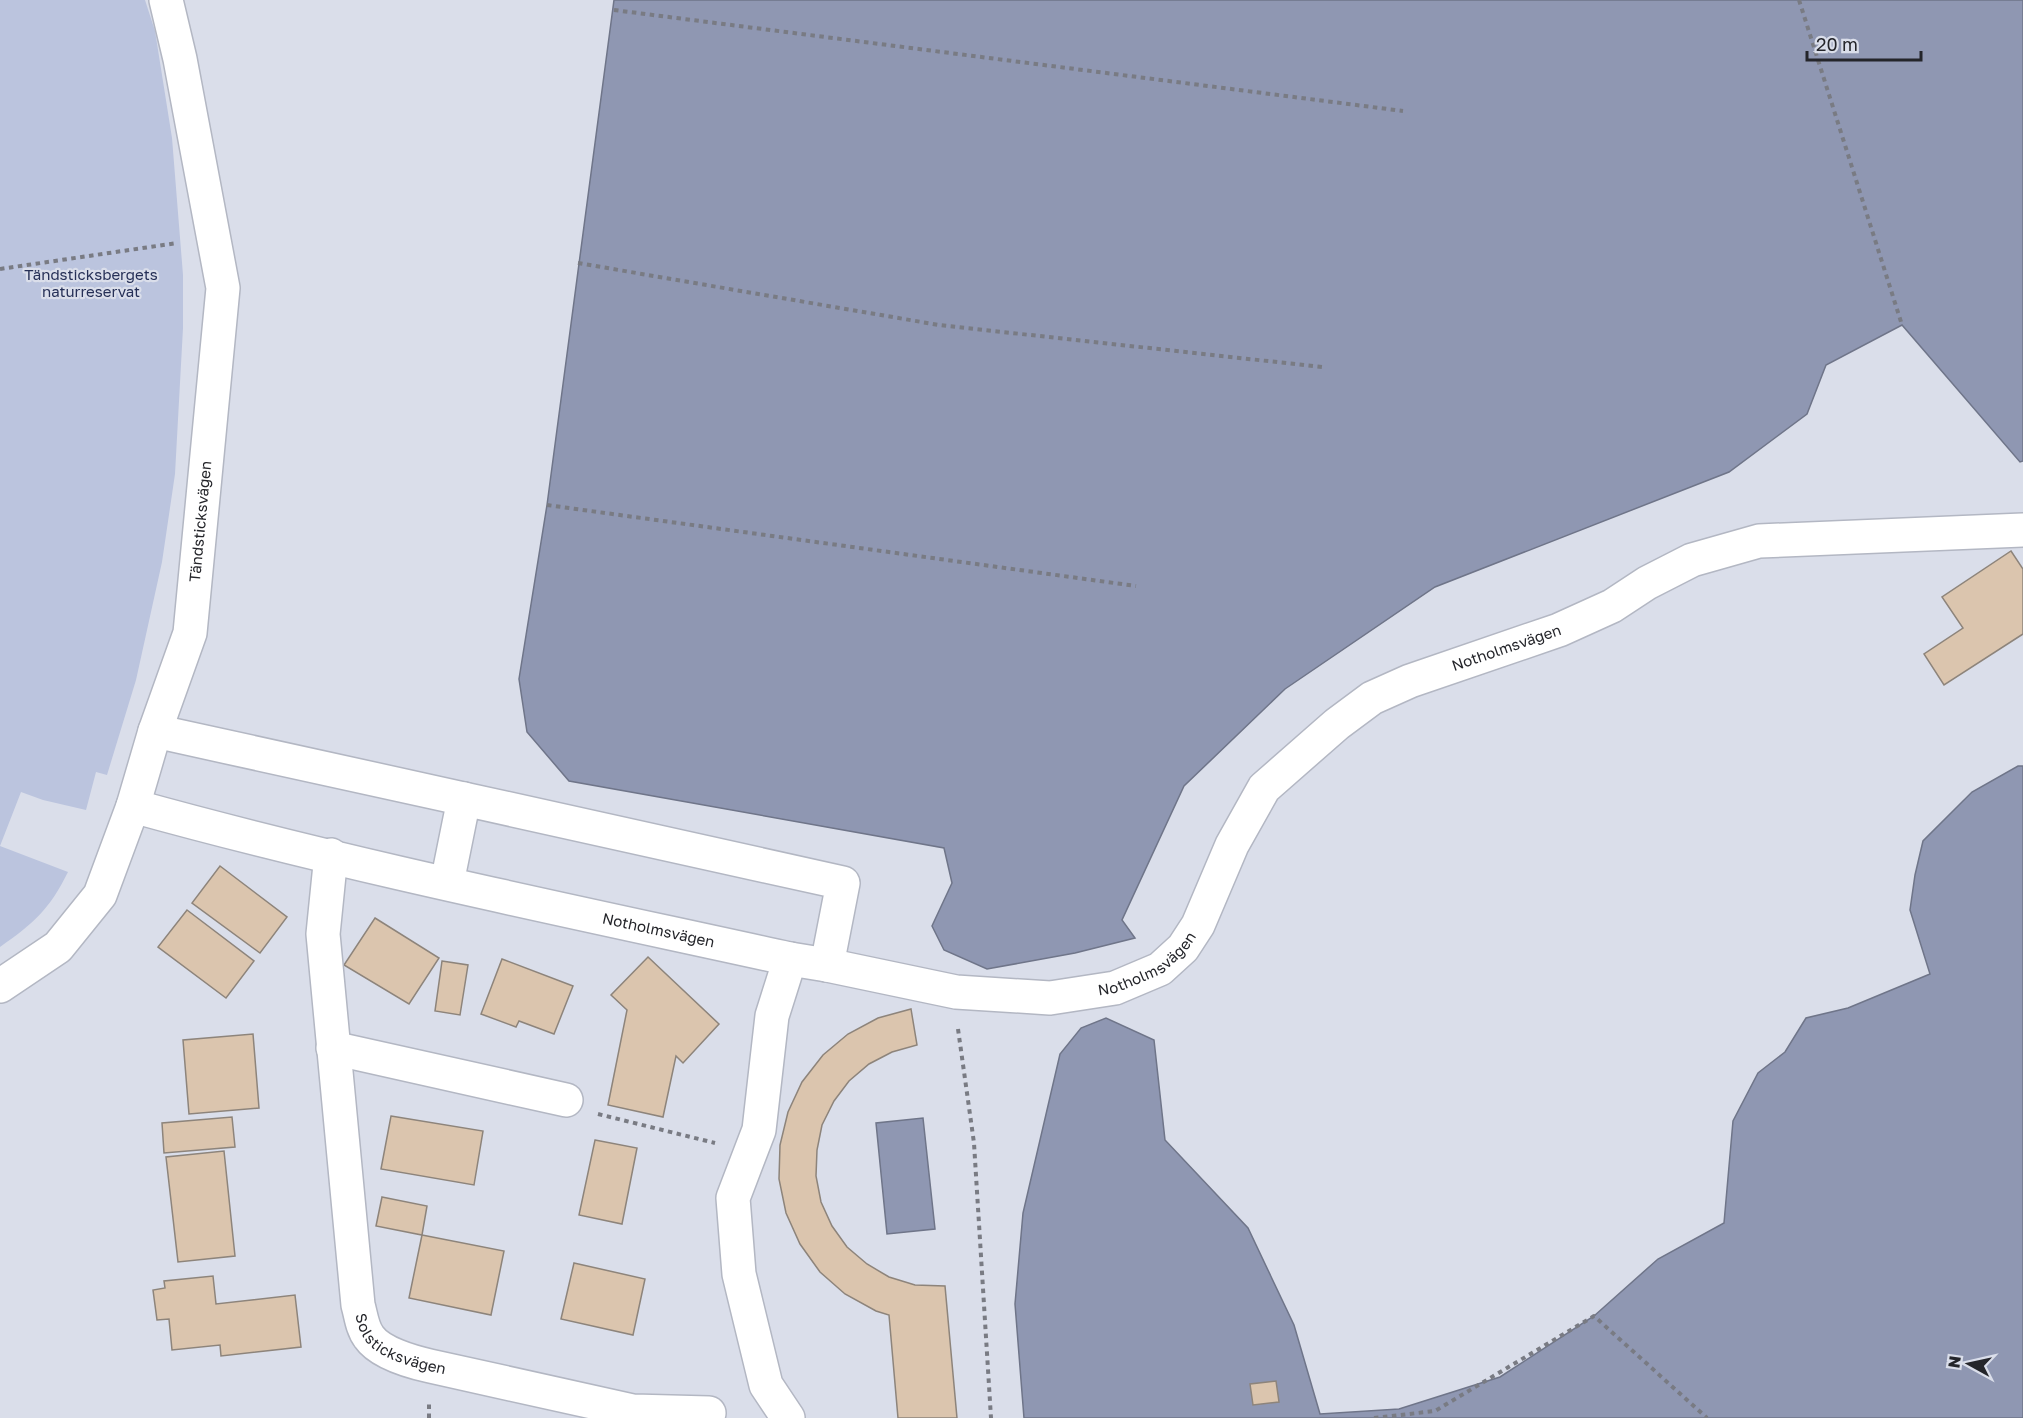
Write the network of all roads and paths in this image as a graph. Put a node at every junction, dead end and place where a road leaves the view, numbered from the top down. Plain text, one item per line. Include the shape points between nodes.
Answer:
1 (166, 0) edge
2 (1799, 0) edge
3 (614, 10) dead end
4 (1402, 111) dead end
5 (214, 237) junction
6 (578, 263) dead end
7 (0, 269) edge
8 (1902, 325) dead end
9 (1322, 367) dead end
10 (547, 505) dead end
11 (2023, 530) edge
12 (1136, 586) dead end
13 (155, 731) junction
14 (464, 799) junction
15 (133, 806) junction
16 (331, 855) junction
17 (447, 883) junction
18 (790, 959) junction
19 (827, 965) junction
20 (0, 986) edge
21 (956, 992) junction
22 (333, 1048) junction
23 (566, 1100) joint
24 (715, 1154) dead end
25 (709, 1413) dead end
26 (788, 1418) edge
27 (991, 1418) edge
28 (1374, 1418) edge
29 (1707, 1418) edge

1 - 5 street, Tändsticksvägen
2 - 8 path
3 - 4 path
5 - 7 path
5 - 13 street, Tändsticksvägen via 223,288 190,633
6 - 9 path via 939,325
10 - 12 path
11 - 21 street, Notholmsvägen via 1759,541 1692,560 1612,606 1559,630 1410,681 1372,698 1264,788 1232,845 1198,925 1183,948 1160,969 1115,988 1050,998
13 - 14 street
13 - 15 street, Tändsticksvägen
14 - 17 street
14 - 19 street via 843,883
15 - 16 street, Notholmsvägen
15 - 20 street, Tändsticksvägen via 100,896 58,947
16 - 17 street, Notholmsvägen
16 - 22 street, Solsticksvägen via 323,934
17 - 18 street, Notholmsvägen
18 - 19 street, Notholmsvägen
18 - 26 street via 772,1016 759,1130 734,1197 739,1274 761,1366 766,1385
19 - 21 street, Notholmsvägen
21 - 27 path via 958,1041 974,1143
22 - 23 street
22 - 25 street, Solsticksvägen via 358,1305 368,1337 408,1361 441,1369 633,1411
23 - 24 path via 574,1108 715,1142
28 - 29 path via 1435,1411 1594,1316

